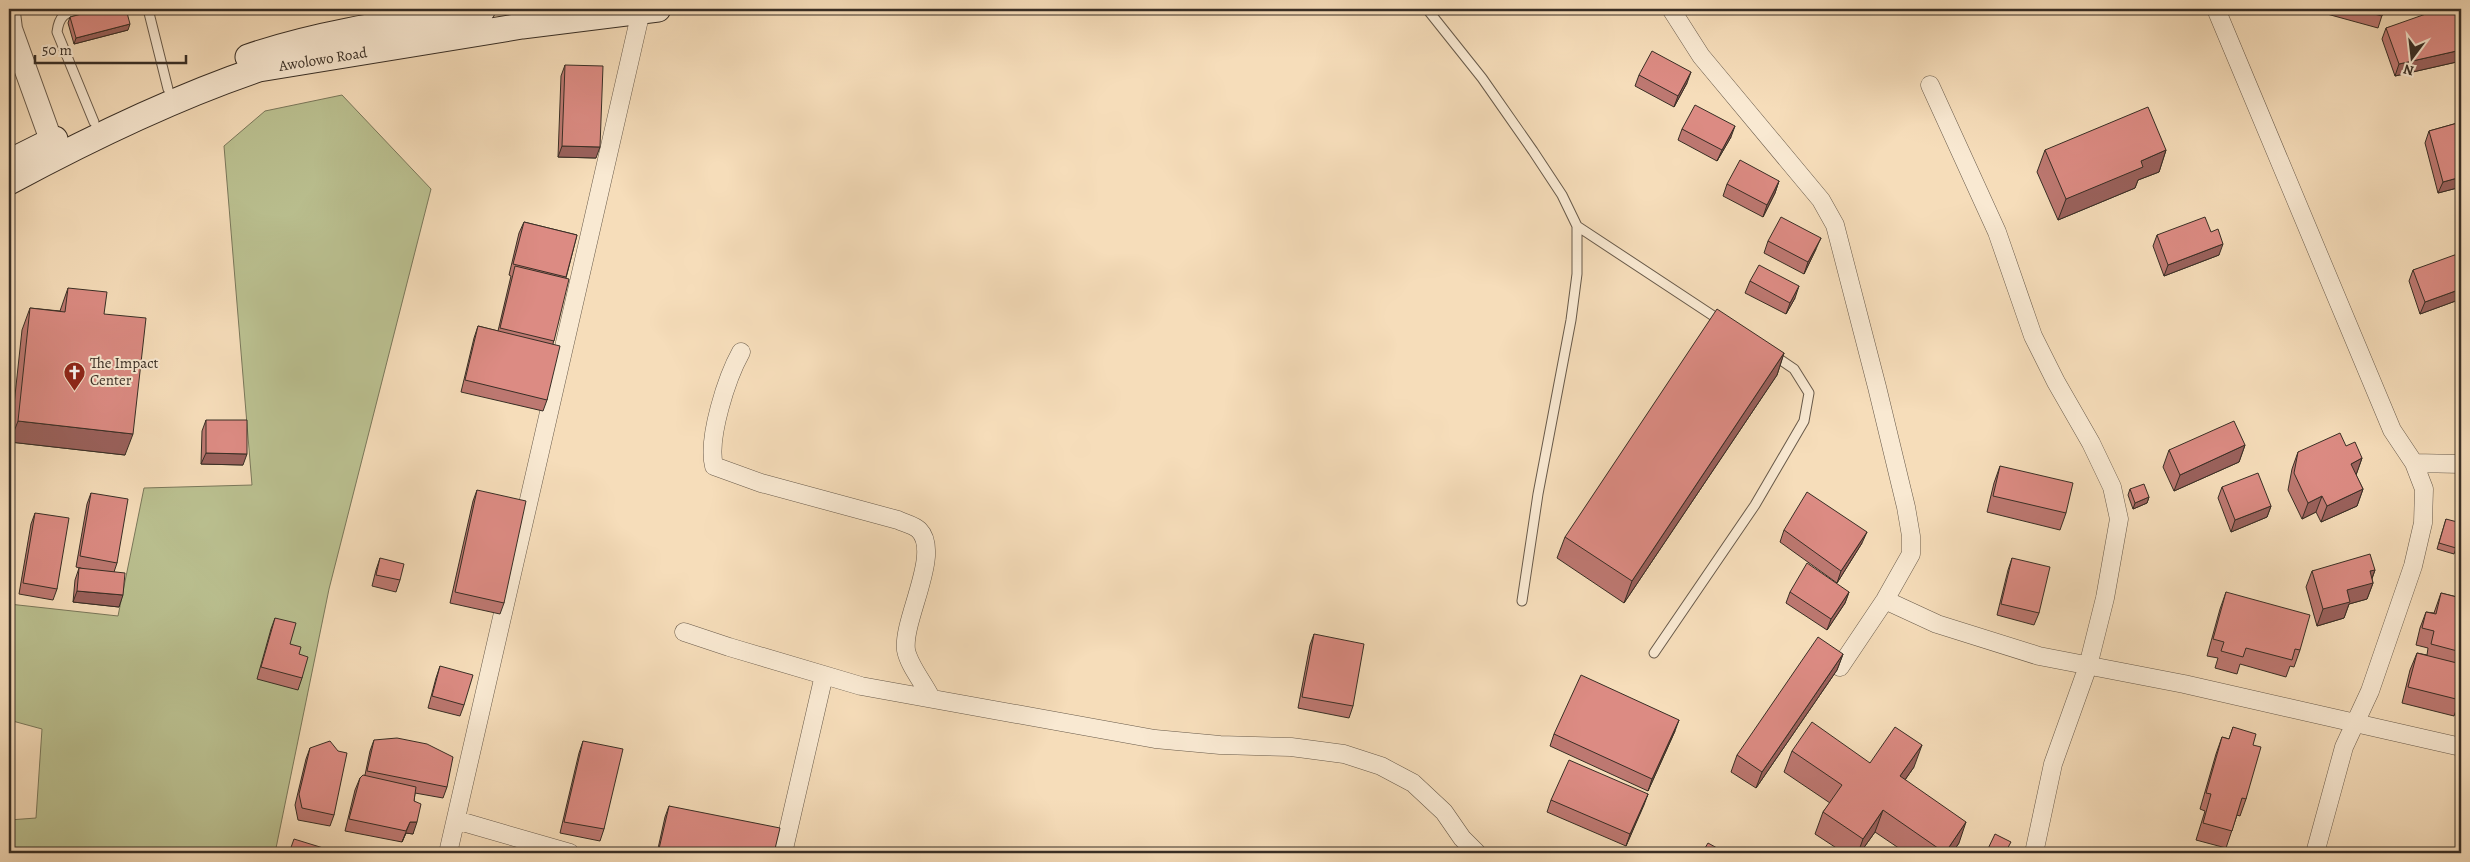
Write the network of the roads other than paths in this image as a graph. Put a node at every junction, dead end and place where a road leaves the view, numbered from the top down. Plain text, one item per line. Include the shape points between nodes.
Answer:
1 (80, 9) edge
2 (148, 9) edge
3 (483, 9) edge
4 (1427, 9) edge
5 (1671, 9) edge
6 (2216, 9) edge
7 (649, 10) edge
8 (9, 13) edge
9 (257, 62) junction
10 (222, 74) junction
11 (1930, 85) dead end
12 (168, 89) junction
13 (94, 122) junction
14 (51, 140) junction
15 (9, 162) edge
16 (9, 182) edge
17 (1577, 226) junction
18 (1727, 325) edge
19 (1760, 347) edge
20 (742, 352) dead end
21 (2414, 464) junction
22 (2461, 464) edge
23 (1885, 600) junction
24 (1522, 601) dead end
25 (684, 632) dead end
26 (1654, 653) dead end
27 (2088, 666) junction
28 (1840, 667) edge
29 (824, 675) junction
30 (931, 698) junction
31 (2354, 723) junction
32 (2461, 747) edge
33 (456, 820) junction
34 (448, 853) edge
35 (570, 853) edge
36 (783, 853) edge
37 (1477, 853) edge
38 (2034, 853) edge
39 (2315, 853) edge

1 - 13 lane via 66,12 59,20 57,32
2 - 12 lane
3 - 9 main road, Awolowo Road via 407,20 316,39
4 - 17 lane via 1482,78 1562,195
5 - 23 street via 1701,56 1821,200 1835,225 1911,536 1911,554
6 - 21 street via 2392,430
7 - 9 main road, Awolowo Road
7 - 33 street
8 - 14 street via 11,29
9 - 10 main road, Awolowo Road
10 - 12 main road, Awolowo Road
10 - 16 main road, Awolowo Road
11 - 27 street via 1997,232 2033,336 2112,487 2119,519 2105,598
12 - 13 main road, Awolowo Road
13 - 14 main road, Awolowo Road
14 - 15 main road, Awolowo Road
17 - 18 lane
17 - 24 lane via 1577,274 1571,320 1538,494
19 - 26 lane via 1794,369 1809,393 1804,421 1755,505
20 - 30 street via 722,399 712,456 714,466 761,483 898,520 918,530 926,540 926,562 906,649 910,664
21 - 22 street
21 - 31 street via 2424,489 2423,523 2399,608 2370,691
23 - 27 street via 1937,624 2039,656
23 - 28 street
25 - 29 street
27 - 31 street via 2184,684
27 - 38 street via 2053,764
29 - 30 street via 861,686
29 - 36 street
30 - 37 street via 1156,739 1220,746 1291,747 1344,754 1381,766 1413,782 1444,812
31 - 32 street
31 - 39 street via 2344,747
33 - 34 street
33 - 35 street

